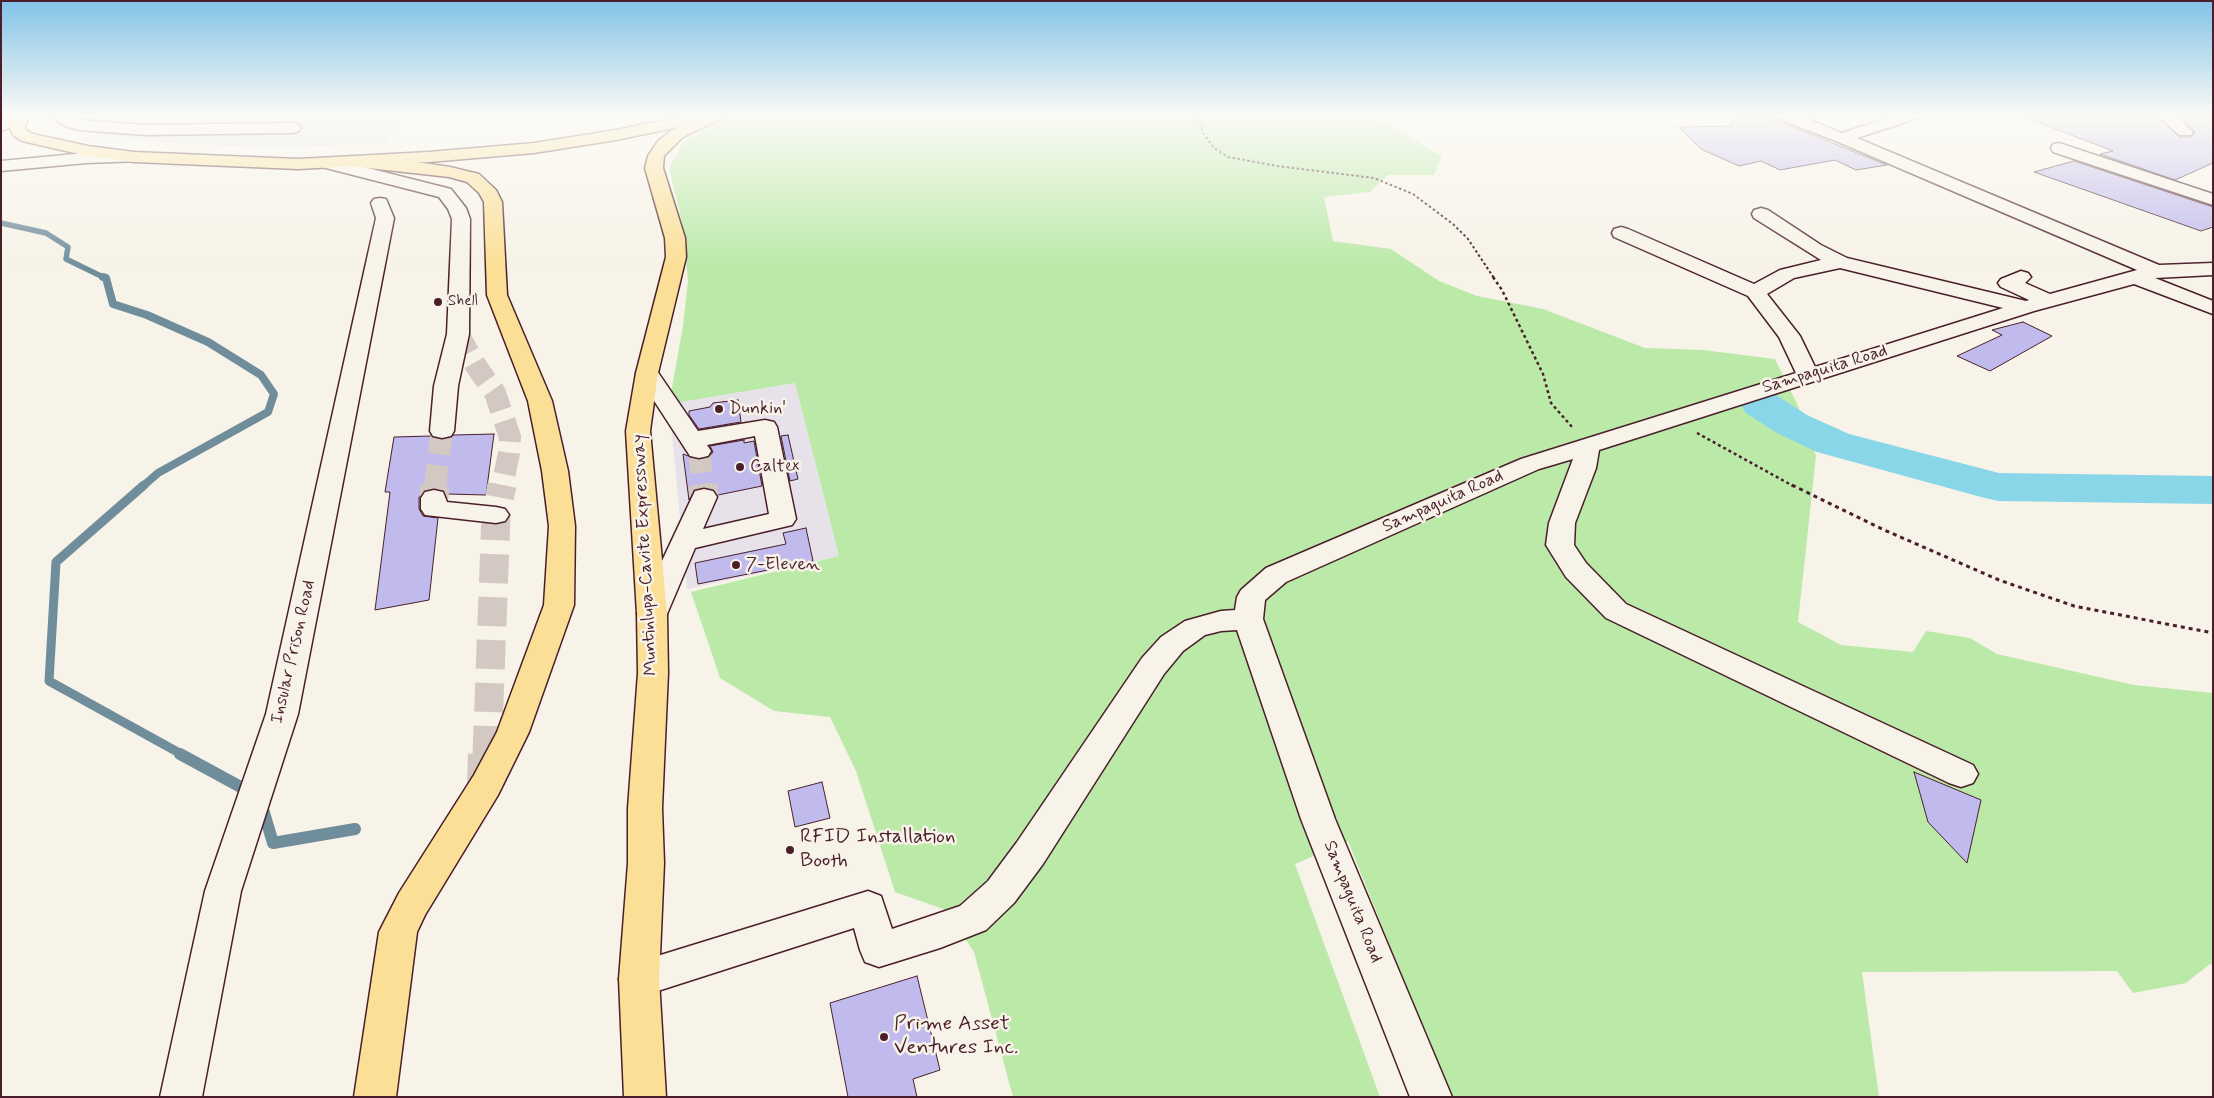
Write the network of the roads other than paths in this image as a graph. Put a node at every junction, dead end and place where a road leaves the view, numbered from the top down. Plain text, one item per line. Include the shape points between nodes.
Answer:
1 (337, 165) edge
2 (405, 165) edge
3 (654, 165) edge
4 (1903, 165) edge
5 (2110, 165) edge
6 (2213, 200) edge
7 (380, 203) dead end
8 (1761, 214) dead end
9 (1622, 233) dead end
10 (1840, 262) junction
11 (2213, 269) edge
12 (2145, 274) junction
13 (2021, 276) dead end
14 (1755, 292) junction
15 (2037, 304) junction
16 (2213, 308) edge
17 (647, 373) junction
18 (1808, 375) junction
19 (442, 430) tunnel mouth
20 (1588, 445) junction
21 (704, 497) tunnel mouth
22 (434, 498) dead end
23 (496, 514) dead end
24 (684, 542) junction
25 (652, 614) junction
26 (1248, 619) junction
27 (1961, 774) dead end
28 (639, 978) junction
29 (181, 1097) edge
30 (375, 1097) edge
31 (645, 1097) edge
32 (1431, 1097) edge

1 - 19 street via 445,193 457,208 461,220 458,334 446,386
2 - 30 main road via 473,178 487,190 493,202 497,295 540,401 555,471 562,526 560,605 513,732 486,785 398,932
3 - 17 main road, Muntinlupa-Cavite Expressway via 675,238 676,257
4 - 12 street
5 - 6 street
7 - 29 street, Insular Prison Road via 385,218 282,714 223,890
8 - 10 street
9 - 14 street
10 - 14 street via 1787,274
10 - 15 street
11 - 12 street
12 - 15 street, Sampaguita Road
12 - 16 street
13 - 15 street via 2008,283
14 - 18 street via 1789,336
15 - 18 street, Sampaguita Road
17 - 24 street via 695,446 765,427 783,519
17 - 25 main road, Muntinlupa-Cavite Expressway via 638,431
18 - 20 street, Sampaguita Road
20 - 26 street, Sampaguita Road via 1530,464 1276,575 1251,597
20 - 27 street via 1583,468 1562,522 1560,545 1576,570 1616,611
21 - 24 street
22 - 23 street via 434,510
24 - 25 street
25 - 28 main road, Muntinlupa-Cavite Expressway via 653,673
26 - 28 street via 1221,621 1195,628 1172,644 1153,666 1030,853 1001,892 973,918 879,950 868,907
26 - 32 street, Sampaguita Road via 1318,819
28 - 31 main road, Muntinlupa-Cavite Expressway

